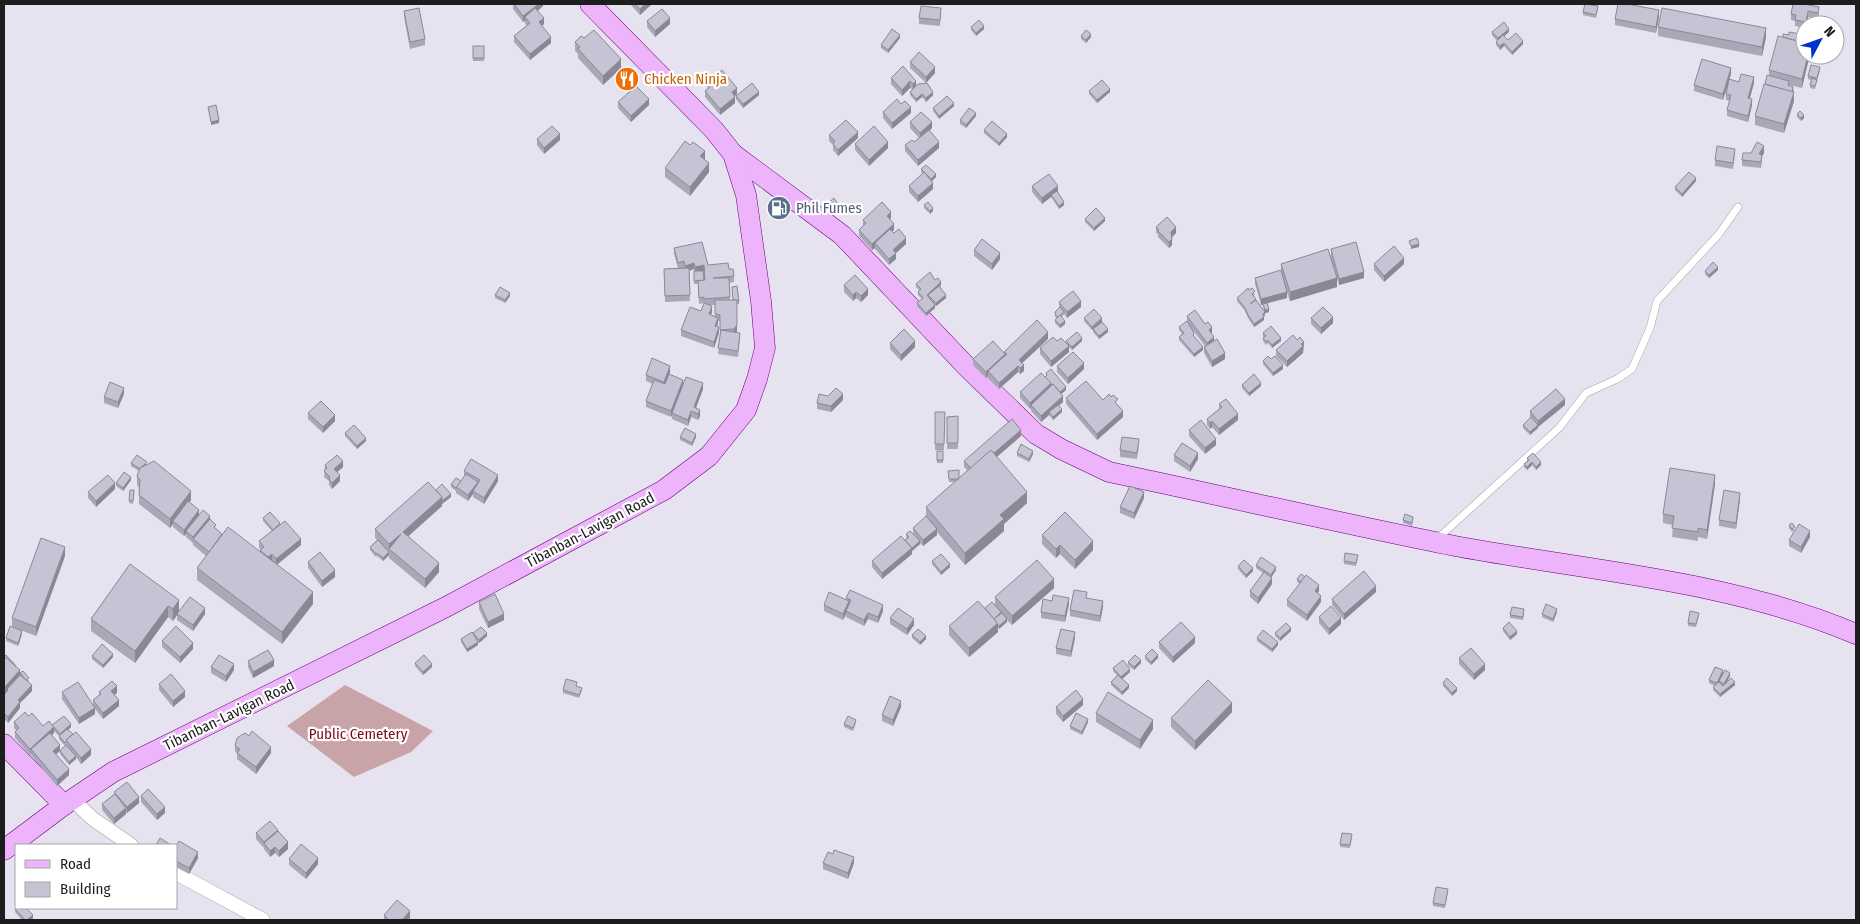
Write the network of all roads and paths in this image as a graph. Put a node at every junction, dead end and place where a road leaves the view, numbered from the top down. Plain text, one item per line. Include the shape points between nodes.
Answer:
1 (590, 4) edge
2 (733, 154) junction
3 (1738, 207) dead end
4 (1435, 541) junction
5 (1856, 634) edge
6 (4, 744) edge
7 (68, 802) junction
8 (129, 844) edge
9 (4, 850) edge
10 (178, 874) edge
11 (263, 920) edge

1 - 2 street, Tibanban-Lavigan Road via 714,130
2 - 4 street via 842,235 981,381 1036,434 1062,449 1108,472
2 - 7 street, Tibanban-Lavigan Road via 746,195 765,348 746,410 709,456 664,490 622,513 446,607 113,772
3 - 4 lane via 1719,234 1657,301 1650,328 1632,368 1617,379 1586,393 1558,428
4 - 5 street via 1727,592 1773,604
6 - 7 street
7 - 8 street
7 - 9 street, Tibanban-Lavigan Road
10 - 11 street

